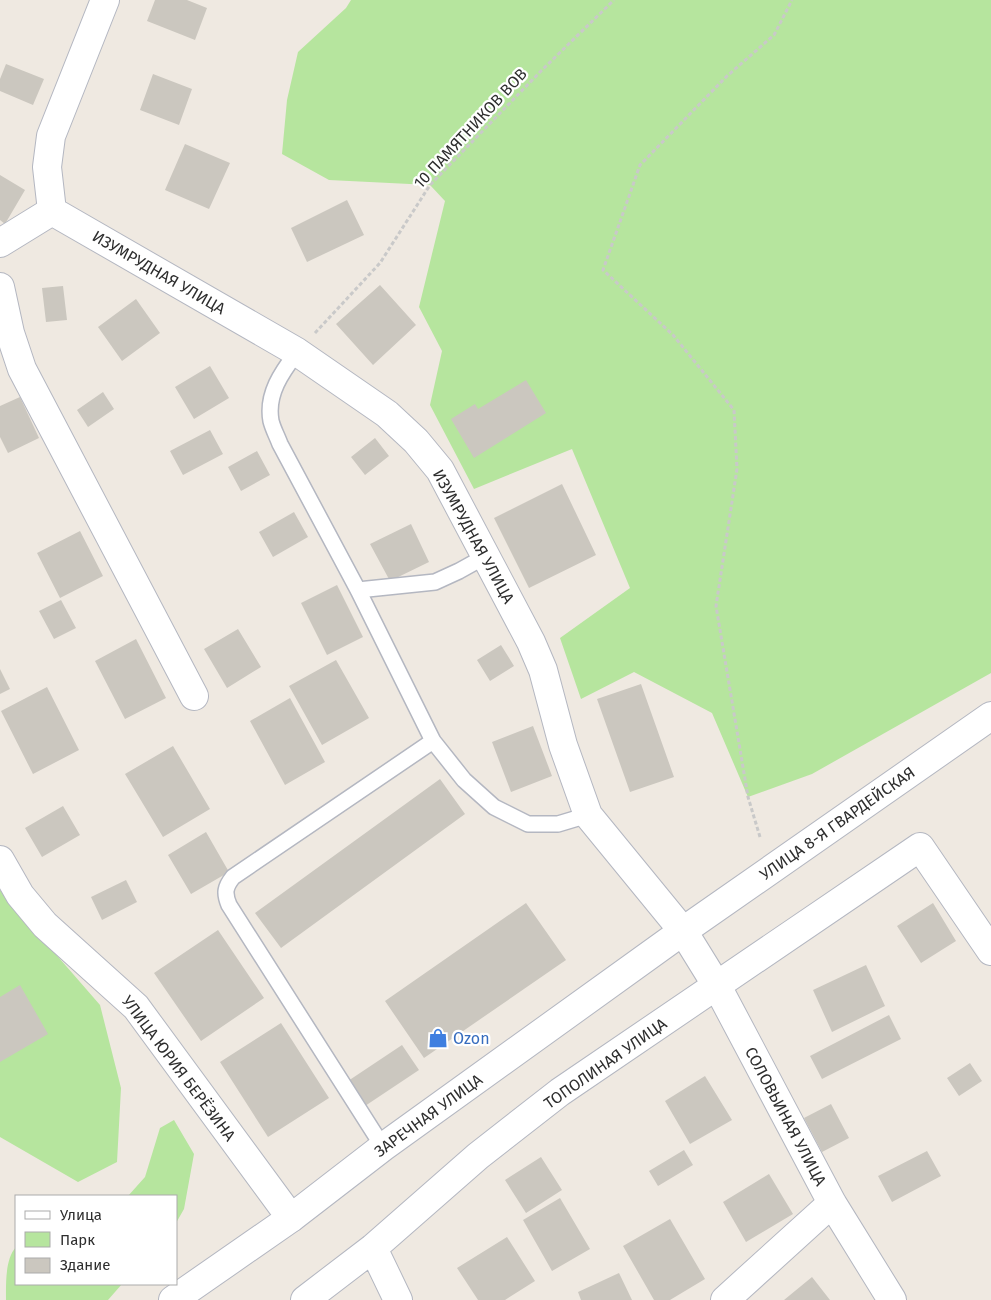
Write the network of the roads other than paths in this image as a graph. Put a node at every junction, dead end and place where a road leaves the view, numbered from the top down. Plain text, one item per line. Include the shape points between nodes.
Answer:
1 (104, 0) edge
2 (52, 211) junction
3 (0, 243) edge
4 (0, 287) edge
5 (297, 352) junction
6 (486, 556) junction
7 (358, 590) junction
8 (194, 696) dead end
9 (991, 716) edge
10 (433, 741) junction
11 (588, 815) junction
12 (0, 860) edge
13 (683, 931) junction
14 (991, 951) edge
15 (717, 986) junction
16 (383, 1147) junction
17 (832, 1203) junction
18 (291, 1218) junction
19 (374, 1248) junction
20 (173, 1300) edge
21 (305, 1300) edge
22 (398, 1300) edge
23 (725, 1300) edge
24 (892, 1300) edge

1 - 2 street via 51,136 47,167
2 - 3 street
2 - 5 street, ИЗУМРУДНАЯ УЛИЦА
4 - 8 street via 22,369
5 - 6 street, ИЗУМРУДНАЯ УЛИЦА via 387,414 416,441 440,470
5 - 7 lane via 280,375 272,396 271,420 280,444
6 - 7 lane via 435,582
6 - 11 street, ИЗУМРУДНАЯ УЛИЦА via 543,670 563,745
7 - 10 lane
9 - 13 street, УЛИЦА 8-Я ГВАРДЕЙСКАЯ
10 - 11 lane via 464,780 494,807 528,824 558,824
10 - 16 lane via 233,877 226,885 225,895 234,913
11 - 13 street, ИЗУМРУДНАЯ УЛИЦА
12 - 18 street, УЛИЦА ЮРИЯ БЕРЁЗИНА via 20,895 45,925 136,1007
13 - 15 street, СОЛОВЬИНАЯ УЛИЦА
13 - 16 street, ЗАРЕЧНАЯ УЛИЦА
14 - 15 street, ТОПОЛИНАЯ УЛИЦА via 920,847
15 - 17 street, СОЛОВЬИНАЯ УЛИЦА
15 - 19 street, ТОПОЛИНАЯ УЛИЦА via 560,1092 478,1156
16 - 18 street, ЗАРЕЧНАЯ УЛИЦА
17 - 23 street
17 - 24 street, СОЛОВЬИНАЯ УЛИЦА
18 - 20 street, ЗАРЕЧНАЯ УЛИЦА
19 - 21 street, ТОПОЛИНАЯ УЛИЦА
19 - 22 street

